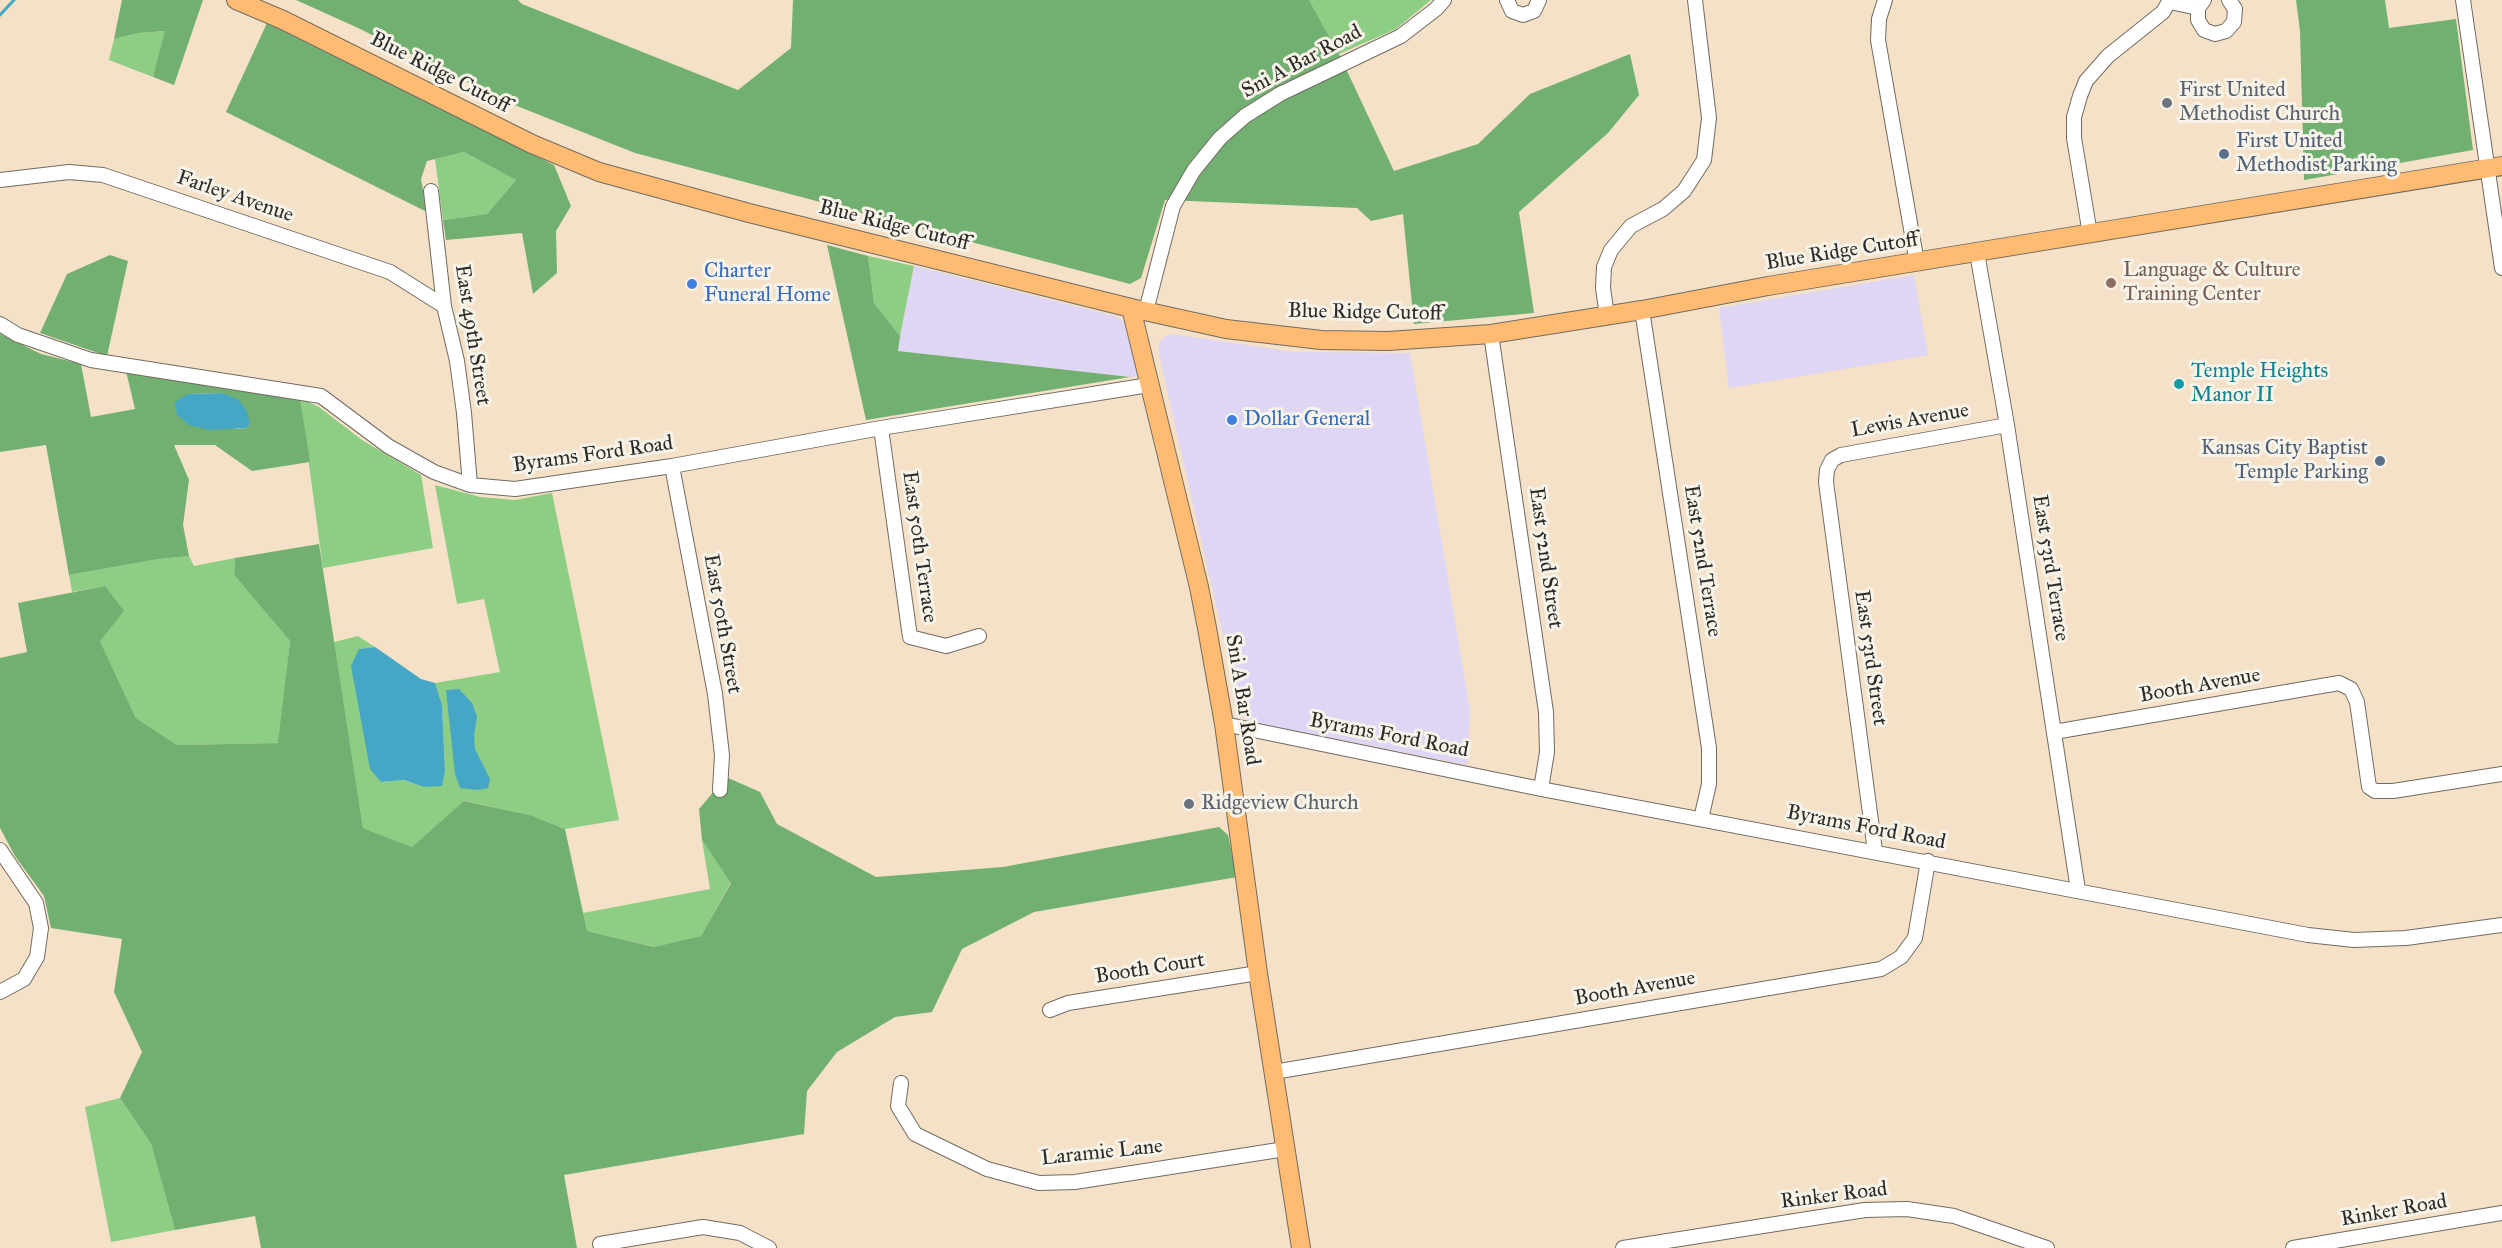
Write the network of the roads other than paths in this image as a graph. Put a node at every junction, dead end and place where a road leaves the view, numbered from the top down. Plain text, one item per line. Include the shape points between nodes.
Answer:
1 (236, 0) edge
2 (1444, 0) edge
3 (1507, 0) edge
4 (1539, 0) edge
5 (1695, 0) edge
6 (2229, 0) edge
7 (2463, 0) edge
8 (2170, 1) edge
9 (1884, 3) edge
10 (2201, 4) edge
11 (2494, 167) edge
12 (0, 180) edge
13 (430, 192) dead end
14 (2090, 234) junction
15 (1977, 253) junction
16 (1917, 263) junction
17 (2502, 268) edge
18 (444, 306) junction
19 (1138, 309) junction
20 (1642, 310) junction
21 (1607, 316) junction
22 (0, 324) edge
23 (1491, 334) junction
24 (1149, 385) junction
25 (2007, 426) junction
26 (882, 428) junction
27 (672, 466) junction
28 (1827, 470) joint
29 (470, 485) junction
30 (979, 636) dead end
31 (1224, 724) junction
32 (2054, 732) junction
33 (2502, 774) edge
34 (1541, 789) junction
35 (720, 790) dead end
36 (1701, 819) junction
37 (0, 850) edge
38 (1875, 851) junction
39 (1928, 861) junction
40 (2078, 890) junction
41 (2502, 925) edge
42 (1258, 973) junction
43 (0, 992) edge
44 (1050, 1010) dead end
45 (1274, 1072) junction
46 (901, 1083) dead end
47 (1285, 1149) junction
48 (2502, 1213) edge
49 (658, 1233) junction
50 (600, 1244) dead end
51 (661, 1248) edge
52 (769, 1248) edge
53 (1301, 1248) edge
54 (1623, 1248) edge
55 (2047, 1248) edge
56 (2293, 1248) edge

1 - 19 main road, Blue Ridge Cutoff via 532,144 599,172
2 - 19 street, Sni A Bar Road via 1401,36 1280,94 1220,138 1194,170 1173,206
3 - 4 street via 1512,10 1523,15 1534,11
5 - 21 street via 1709,118 1704,160 1684,192 1664,209 1631,226 1611,250 1604,267
6 - 10 street via 2235,9 2234,22 2221,34 2204,30 2198,20
7 - 11 street
8 - 10 street
8 - 14 street via 2163,12 2108,56 2086,81 2079,96 2074,138
9 - 16 street via 1878,40
11 - 14 main road, Blue Ridge Cutoff
11 - 17 street
12 - 18 street, Farley Avenue via 69,172 103,175 390,272
13 - 18 street, East 49th Street
14 - 15 main road, Blue Ridge Cutoff
15 - 16 main road, Blue Ridge Cutoff
15 - 25 street, East 53rd Terrace
16 - 20 main road, Blue Ridge Cutoff
18 - 29 street, East 49th Street via 457,361
19 - 23 main road, Blue Ridge Cutoff via 1226,329 1321,340 1388,341
19 - 24 main road, Sni A Bar Road
20 - 21 main road, Blue Ridge Cutoff
20 - 36 street, East 52nd Terrace via 1709,748 1709,784
21 - 23 main road, Blue Ridge Cutoff
22 - 29 street, Byrams Ford Road via 18,335 91,360 321,396 388,446 434,472
23 - 34 street, East 52nd Street via 1546,712 1547,752
24 - 26 street, Byrams Ford Road
24 - 31 main road, Sni A Bar Road via 1199,587
25 - 28 street, Lewis Avenue via 1841,455 1832,460
25 - 32 street, East 53rd Terrace
26 - 27 street, Byrams Ford Road
26 - 30 street, East 50th Terrace via 910,637 946,646
27 - 29 street, Byrams Ford Road via 515,489
27 - 35 street, East 50th Street via 715,694 722,755
28 - 38 street, East 53rd Street
31 - 34 street, Byrams Ford Road
31 - 42 main road, Sni A Bar Road
32 - 33 street, Booth Avenue via 2339,683 2351,689 2357,702 2368,787 2375,791
32 - 40 street, East 53rd Terrace
34 - 36 street, Byrams Ford Road
36 - 38 street, Byrams Ford Road
37 - 43 street via 36,903 41,928 37,957 24,979
38 - 39 street, Byrams Ford Road
39 - 40 street, Byrams Ford Road
39 - 45 street, Booth Avenue via 1915,938 1901,957 1881,969
40 - 41 street, Byrams Ford Road via 2308,935 2354,940 2406,938
42 - 44 street, Booth Court via 1068,1003
42 - 45 main road, Sni A Bar Road
45 - 47 main road, Sni A Bar Road
46 - 47 street, Laramie Lane via 898,1106 915,1134 987,1169 1039,1183 1074,1182
47 - 53 main road, Sni A Bar Road
48 - 56 street, Rinker Road
49 - 50 street
49 - 51 street
49 - 52 street via 703,1227 740,1233
54 - 55 street, Rinker Road via 1865,1210 1907,1209 1954,1216

